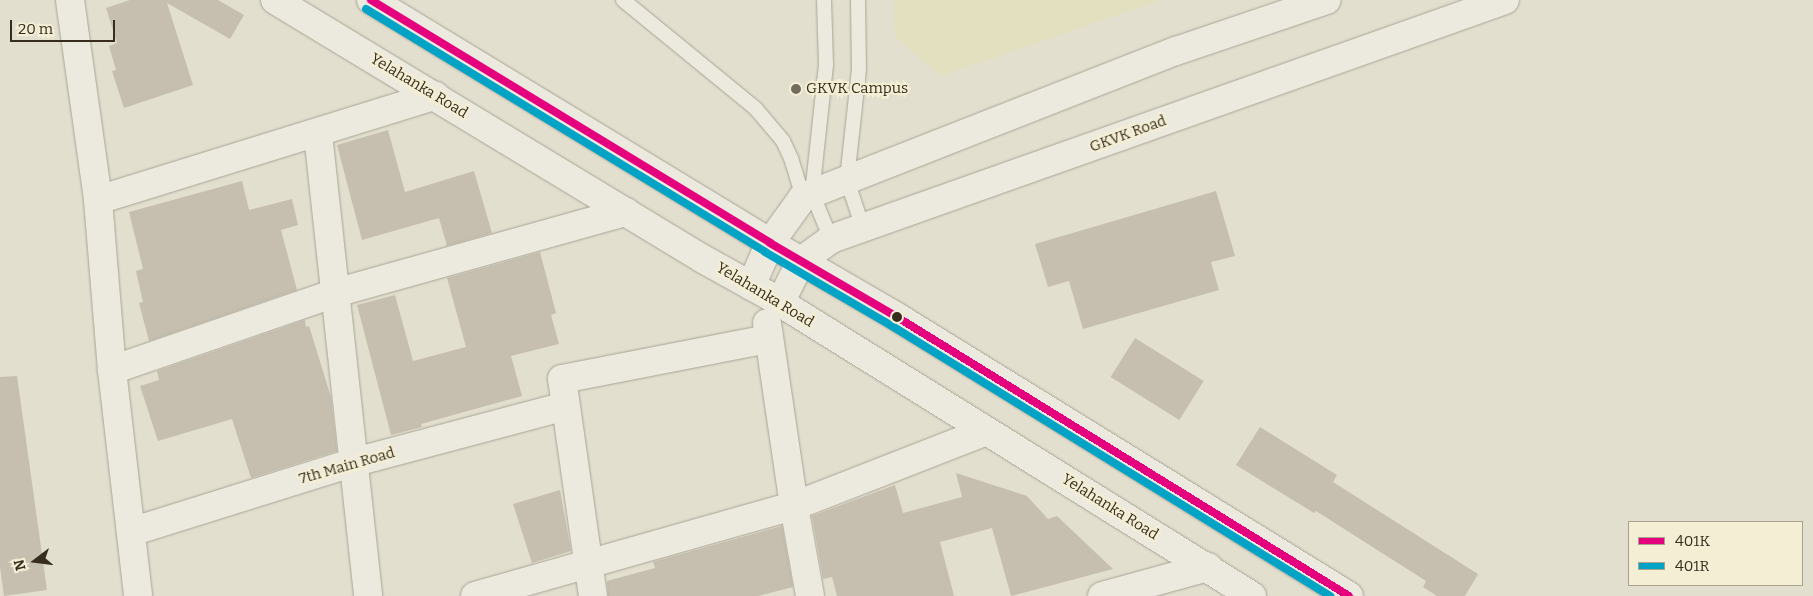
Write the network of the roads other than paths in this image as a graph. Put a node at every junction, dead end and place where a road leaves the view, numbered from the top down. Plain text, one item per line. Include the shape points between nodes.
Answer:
1 (70, 0) edge
2 (276, 0) edge
3 (371, 0) edge
4 (623, 0) edge
5 (824, 0) edge
6 (858, 0) edge
7 (1327, 0) edge
8 (1505, 0) edge
9 (435, 96) junction
10 (318, 134) junction
11 (848, 180) junction
12 (807, 195) junction
13 (98, 200) junction
14 (626, 212) junction
15 (863, 228) junction
16 (831, 239) junction
17 (770, 243) junction
18 (801, 261) junction
19 (751, 286) junction
20 (335, 293) junction
21 (771, 322) junction
22 (112, 370) junction
23 (565, 406) junction
24 (986, 431) junction
25 (355, 462) junction
26 (794, 506) junction
27 (131, 532) junction
28 (588, 563) junction
29 (1208, 567) junction
30 (1249, 595) edge
31 (138, 596) edge
32 (368, 596) edge
33 (475, 596) edge
34 (593, 596) edge
35 (810, 596) edge
36 (1102, 596) edge
37 (1349, 596) edge

1 - 13 street
2 - 9 street, Yelahanka Road
3 - 17 street
4 - 12 lane via 756,109 783,141
5 - 12 lane via 826,65
6 - 11 lane via 859,69
7 - 11 street via 1176,51
8 - 15 street, GKVK Road
9 - 10 street
9 - 14 street, Yelahanka Road
10 - 13 street
10 - 20 street
11 - 12 street
11 - 15 lane
12 - 16 lane
12 - 17 street
13 - 22 street
14 - 19 street, Yelahanka Road
14 - 20 street
15 - 16 street, GKVK Road
16 - 18 street, GKVK Road
17 - 18 street
17 - 19 street
18 - 21 street, GKVK Road
18 - 37 street via 898,317
19 - 21 street, Yelahanka Road
20 - 22 street
20 - 25 street
21 - 23 street via 562,379
21 - 24 street, Yelahanka Road
21 - 26 street
22 - 27 street
23 - 25 street, 7th Main Road
23 - 28 street
24 - 26 street
24 - 29 street, Yelahanka Road
25 - 27 street, 7th Main Road
25 - 32 street
26 - 28 street
26 - 35 street
27 - 31 street
28 - 33 street
28 - 34 street
29 - 30 street, Yelahanka Road
29 - 36 street

